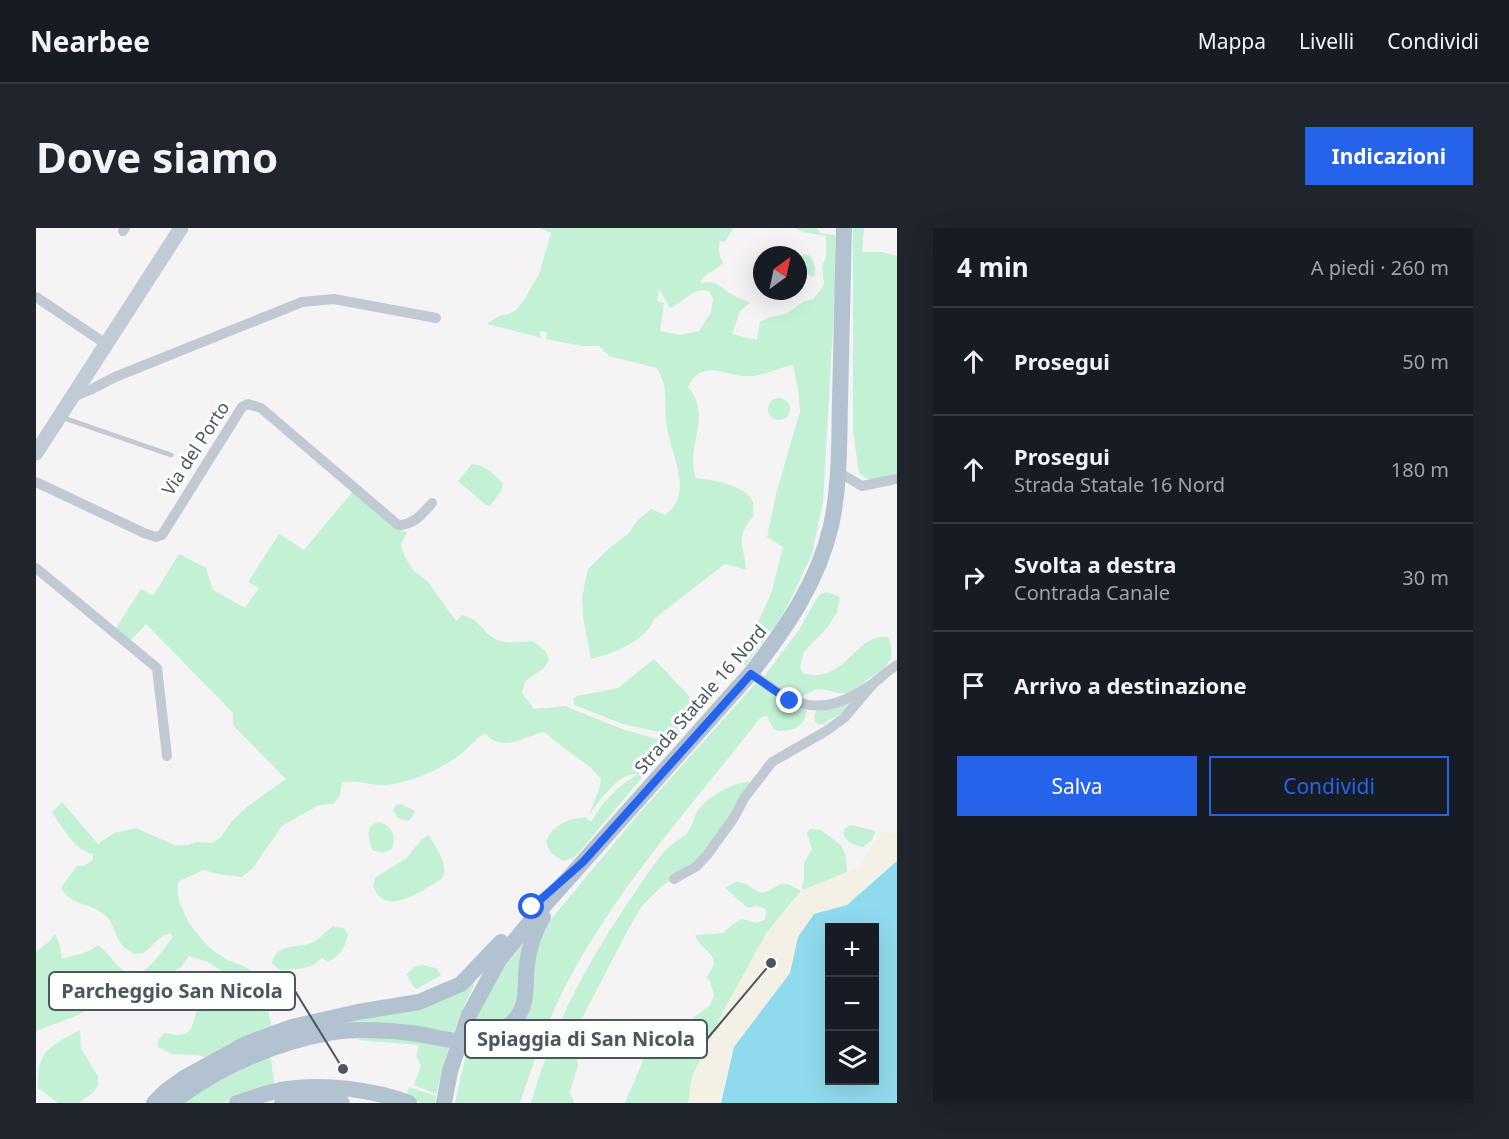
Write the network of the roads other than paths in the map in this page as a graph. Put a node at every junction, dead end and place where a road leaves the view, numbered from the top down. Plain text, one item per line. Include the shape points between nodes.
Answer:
1 (181, 228) edge
2 (844, 228) edge
3 (36, 297) edge
4 (436, 318) dead end
5 (106, 344) junction
6 (73, 397) junction
7 (60, 416) junction
8 (36, 453) edge
9 (171, 455) dead end
10 (838, 472) junction
11 (897, 479) edge
12 (36, 482) edge
13 (432, 503) dead end
14 (36, 568) edge
15 (897, 665) edge
16 (751, 674) junction
17 (873, 684) junction
18 (167, 756) dead end
19 (583, 862) junction
20 (674, 879) dead end
21 (556, 892) junction
22 (154, 1103) edge
23 (171, 1103) edge
24 (237, 1103) edge
25 (282, 1103) edge
26 (342, 1103) edge
27 (409, 1103) edge
28 (444, 1103) edge

1 - 5 street
2 - 10 main road, Strada Statale 16 Nord
3 - 5 street
4 - 6 street via 334,299 302,302
5 - 6 street
6 - 7 street
7 - 8 street
7 - 9 lane
10 - 11 street via 862,486
10 - 16 main road, Strada Statale 16 Nord via 831,525 818,566 784,631
12 - 13 street, Via del Porto via 144,533 162,535 248,404 261,408 398,525 414,521
14 - 18 street via 156,668
15 - 17 street
16 - 17 street via 790,701 815,706 844,701
16 - 19 main road, Strada Statale 16 Nord
17 - 20 street via 835,724 772,762 707,855 697,866
19 - 21 main road, Strada Statale 16 Nord
19 - 22 main road via 524,914 461,984 419,1002 292,1027 246,1044 184,1078
21 - 23 main road via 534,933 519,1014 489,1040 439,1039 371,1030 331,1033 253,1054 210,1076
21 - 28 main road, Strada Statale 16 Nord, bridge via 499,960 482,987 450,1071
24 - 27 main road via 267,1093 309,1087 360,1091
25 - 26 main road

